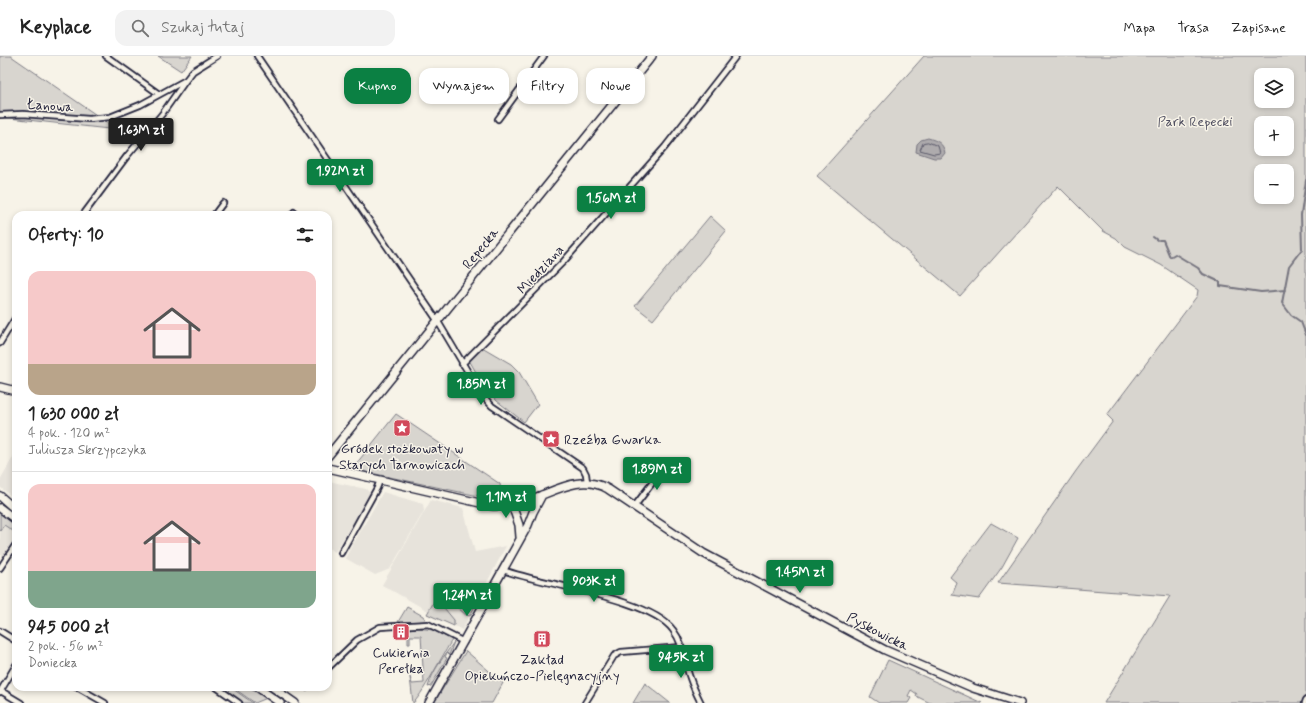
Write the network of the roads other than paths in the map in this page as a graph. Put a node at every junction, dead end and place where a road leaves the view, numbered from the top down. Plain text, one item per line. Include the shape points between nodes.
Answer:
1 (106, 56) edge
2 (217, 56) edge
3 (257, 56) edge
4 (544, 56) edge
5 (652, 56) edge
6 (736, 56) edge
7 (186, 80) junction
8 (159, 94) junction
9 (0, 114) edge
10 (498, 119) dead end
11 (223, 203) dead end
12 (86, 211) edge
13 (217, 211) edge
14 (437, 320) junction
15 (12, 324) edge
16 (0, 343) edge
17 (462, 364) junction
18 (0, 387) edge
19 (12, 390) edge
20 (332, 451) edge
21 (659, 463) dead end
22 (332, 469) edge
23 (380, 480) junction
24 (587, 482) junction
25 (542, 495) junction
26 (0, 496) edge
27 (528, 501) junction
28 (512, 505) junction
29 (12, 506) edge
30 (634, 507) junction
31 (0, 508) edge
32 (533, 512) junction
33 (12, 517) edge
34 (520, 539) junction
35 (12, 550) edge
36 (342, 553) dead end
37 (0, 568) edge
38 (503, 570) junction
39 (0, 631) edge
40 (12, 638) edge
41 (464, 642) junction
42 (682, 647) junction
43 (332, 664) edge
44 (12, 672) edge
45 (84, 691) edge
46 (222, 691) edge
47 (263, 691) edge
48 (278, 691) edge
49 (0, 692) edge
50 (1306, 700) edge
51 (21, 703) edge
52 (105, 703) edge
53 (239, 703) edge
54 (280, 703) edge
55 (295, 703) edge
56 (429, 703) edge
57 (585, 703) edge
58 (701, 703) edge
59 (1020, 703) edge
60 (1305, 703) edge

1 - 8 street
2 - 7 street via 193,71
3 - 14 street
4 - 10 street
5 - 14 street, Repecka
6 - 17 street, Miedziana via 665,147 542,284
7 - 8 street, Łanowa
7 - 12 street
8 - 9 street, Łanowa via 121,114 101,118
11 - 13 street
14 - 17 street
14 - 20 street, Repecka
15 - 16 street
17 - 24 street via 492,406 582,468
18 - 19 street
21 - 30 street via 656,470 659,474
22 - 23 street
23 - 28 street via 482,504
23 - 36 street
24 - 25 street
24 - 30 street, Pyskowicka via 603,486
25 - 27 street
25 - 32 street
26 - 29 street
27 - 28 street
27 - 32 street
28 - 34 street via 520,525
30 - 59 street, Pyskowicka via 703,553 885,650 963,684
31 - 33 street
32 - 34 street
34 - 38 street
35 - 37 street
38 - 41 street
38 - 42 street via 630,604 667,623
39 - 40 street
41 - 43 street via 428,624 380,627 358,640
41 - 56 street
42 - 57 street via 621,652 614,656
42 - 58 street via 689,678
44 - 49 street
45 - 52 street
46 - 53 street
47 - 54 street
48 - 55 street
49 - 51 street
50 - 60 street

